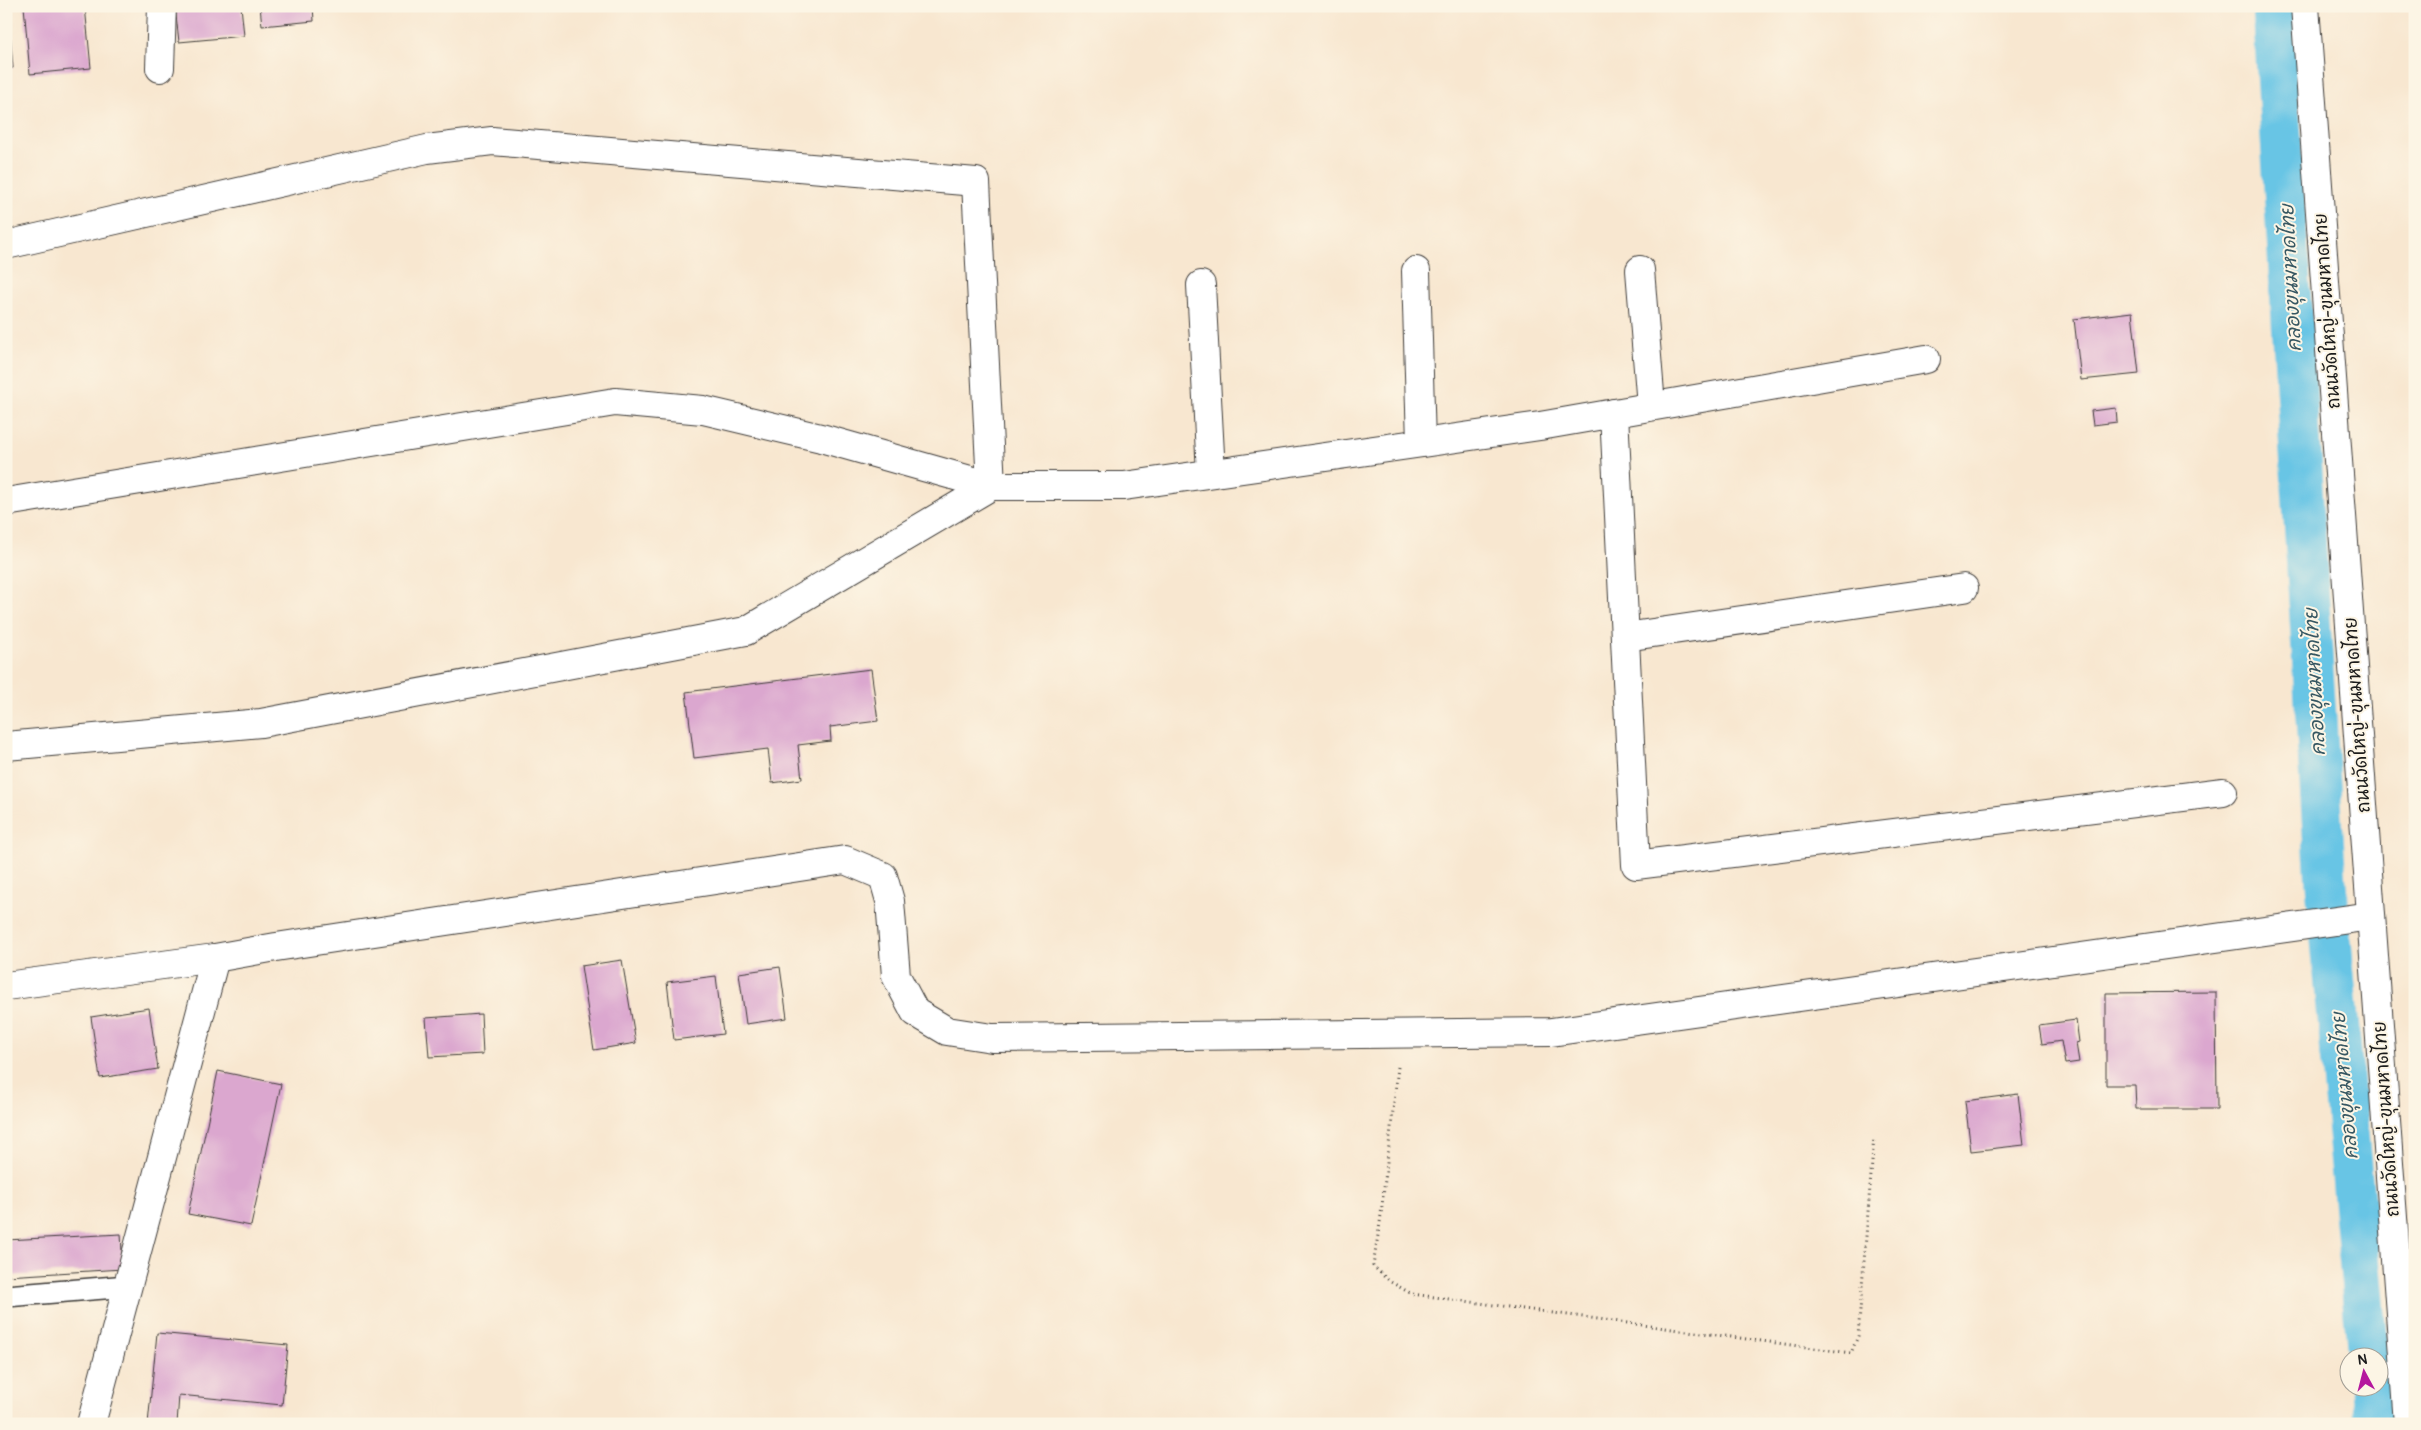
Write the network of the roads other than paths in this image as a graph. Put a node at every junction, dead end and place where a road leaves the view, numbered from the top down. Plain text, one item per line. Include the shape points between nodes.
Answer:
1 (162, 6) edge
2 (2306, 6) edge
3 (160, 68) dead end
4 (6, 245) edge
5 (1640, 270) dead end
6 (1416, 272) dead end
7 (1201, 285) dead end
8 (1926, 359) dead end
9 (1651, 406) junction
10 (1614, 413) junction
11 (1421, 443) junction
12 (1210, 473) junction
13 (991, 486) junction
14 (6, 502) edge
15 (1964, 588) dead end
16 (1625, 637) junction
17 (6, 746) edge
18 (2223, 792) dead end
19 (2364, 917) junction
20 (215, 958) junction
21 (6, 986) edge
22 (128, 1286) junction
23 (6, 1296) edge
24 (2408, 1329) edge
25 (91, 1424) edge
26 (2408, 1424) edge

1 - 3 street
2 - 19 street, ถนนวัดใหญ่-ขุนมหาดไทย
4 - 13 street via 427,149 492,141 976,182
5 - 9 street
6 - 11 street
7 - 12 street
8 - 9 street
9 - 10 street
10 - 11 street
10 - 16 street
11 - 12 street
12 - 13 street via 1124,486
13 - 14 street via 821,438 703,410 615,402
13 - 17 street via 746,631 261,723
15 - 16 street
16 - 18 street via 1636,865
19 - 20 street via 1551,1032 992,1038 946,1031 915,1012 896,976 890,901 883,876 845,860
19 - 24 street, ถนนวัดใหญ่-ขุนมหาดไทย
20 - 21 street
20 - 22 street
22 - 23 lane
22 - 25 street
24 - 26 street, ถนนวัดใหญ่-ขุนมหาดไทย

